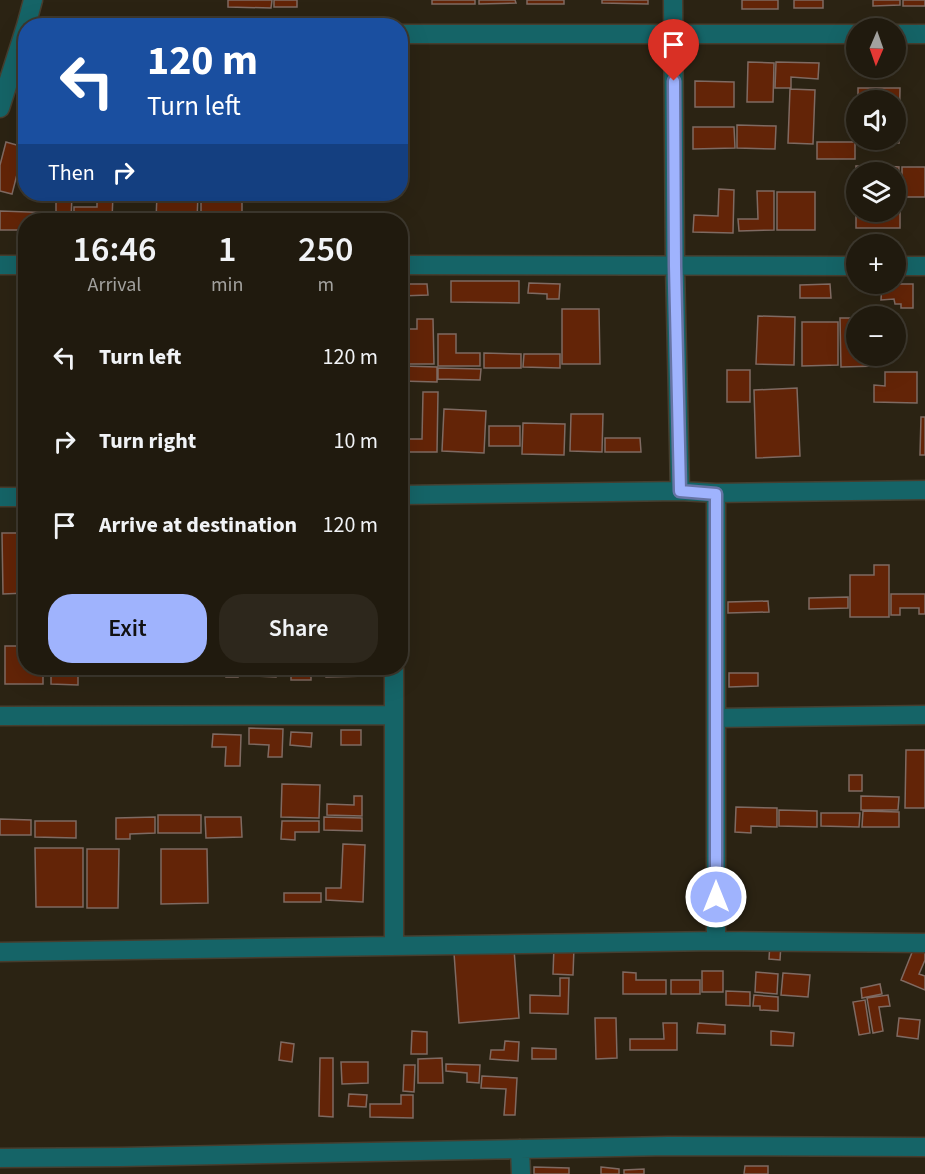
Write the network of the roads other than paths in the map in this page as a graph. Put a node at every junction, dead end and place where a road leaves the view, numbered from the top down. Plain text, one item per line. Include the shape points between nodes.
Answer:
1 (33, 0) edge
2 (673, 0) edge
3 (28, 18) edge
4 (408, 34) edge
5 (674, 34) junction
6 (846, 34) edge
7 (906, 34) edge
8 (925, 34) edge
9 (18, 52) edge
10 (0, 108) edge
11 (0, 265) edge
12 (18, 265) edge
13 (408, 265) edge
14 (675, 266) junction
15 (846, 266) edge
16 (906, 266) edge
17 (925, 266) edge
18 (925, 490) edge
19 (680, 491) junction
20 (716, 494) junction
21 (408, 495) edge
22 (18, 496) edge
23 (0, 497) edge
24 (394, 675) edge
25 (394, 715) junction
26 (925, 715) edge
27 (0, 717) edge
28 (716, 718) junction
29 (716, 941) junction
30 (925, 943) edge
31 (394, 946) junction
32 (0, 952) edge
33 (925, 1147) edge
34 (520, 1149) junction
35 (0, 1158) edge
36 (50, 1166) edge
37 (521, 1174) edge

1 - 3 street
2 - 5 street
4 - 5 street
5 - 6 street
5 - 14 street
7 - 8 street
9 - 10 street
11 - 12 street
13 - 14 street
14 - 15 street
14 - 19 street
16 - 17 street
18 - 20 street
19 - 20 street
19 - 21 street
20 - 28 street
22 - 23 street
24 - 25 street
25 - 27 street
25 - 31 street
26 - 28 street
28 - 29 street
29 - 30 street
29 - 31 street
31 - 32 street
33 - 34 street
34 - 36 street
34 - 37 street
35 - 36 street

